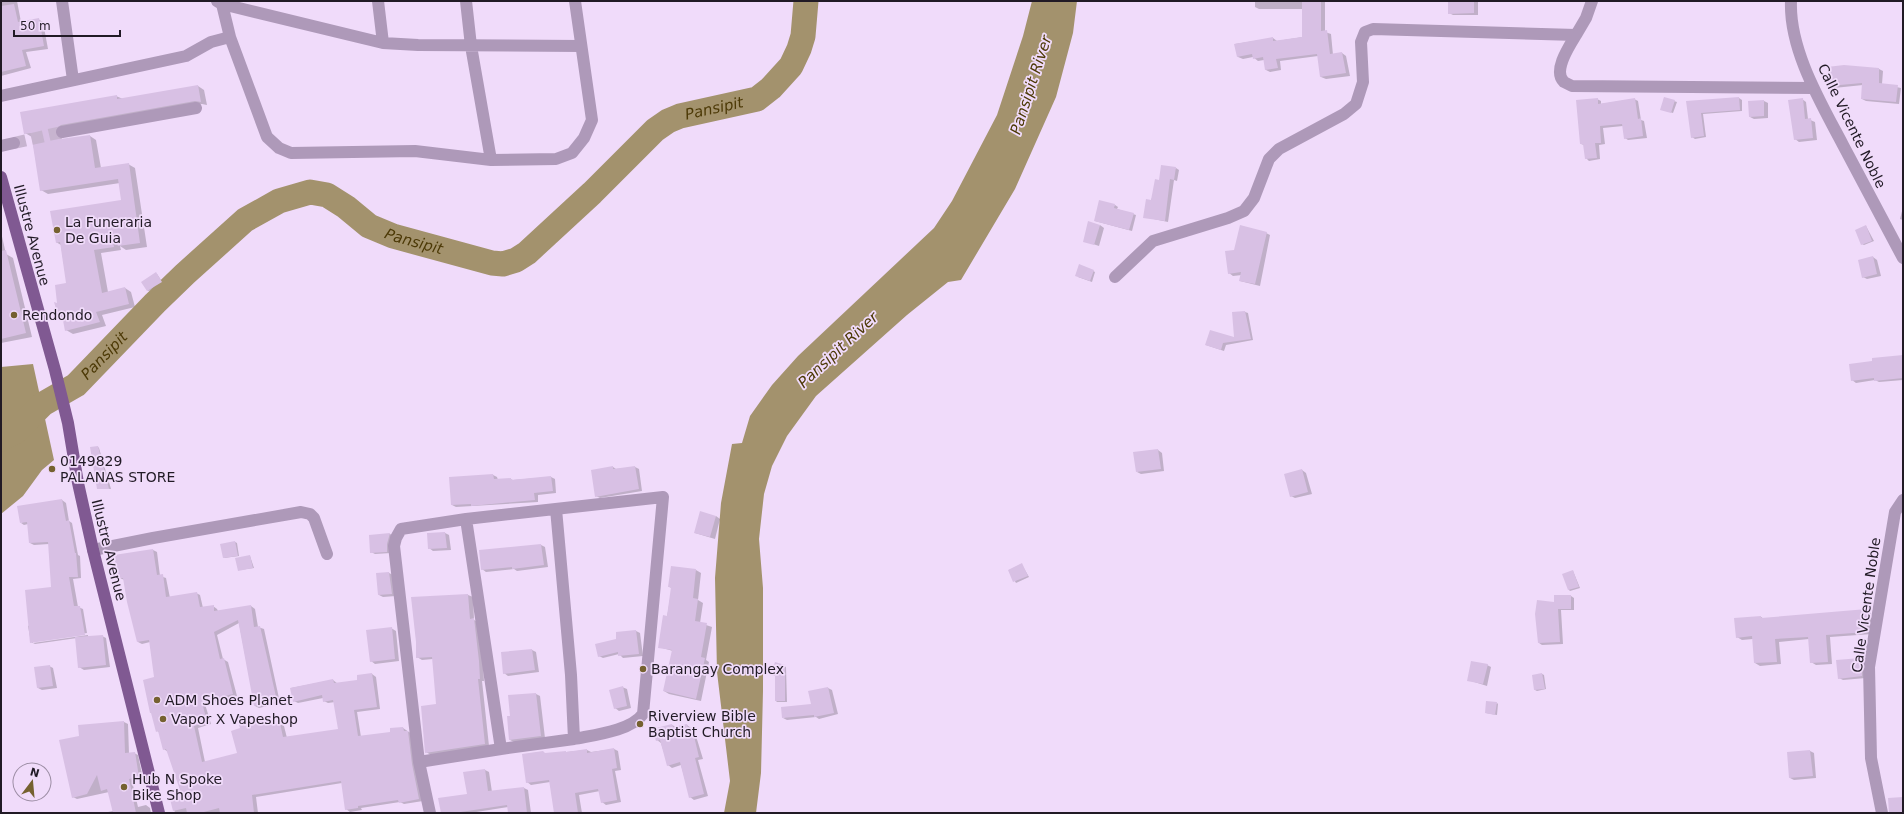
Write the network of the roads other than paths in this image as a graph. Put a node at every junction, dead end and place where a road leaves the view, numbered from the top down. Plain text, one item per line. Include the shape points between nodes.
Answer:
1 (62, 1) edge
2 (378, 1) edge
3 (466, 1) edge
4 (575, 1) edge
5 (1592, 1) edge
6 (1791, 1) edge
7 (219, 2) edge
8 (1576, 35) junction
9 (230, 37) junction
10 (383, 43) junction
11 (471, 46) junction
12 (581, 46) junction
13 (73, 80) junction
14 (1813, 88) junction
15 (1, 96) edge
16 (196, 108) dead end
17 (62, 132) tunnel mouth
18 (14, 143) tunnel mouth
19 (1, 146) edge
20 (490, 160) junction
21 (1, 178) edge
22 (1903, 258) edge
23 (1115, 277) dead end
24 (1903, 500) edge
25 (556, 509) junction
26 (466, 519) junction
27 (93, 550) junction
28 (326, 554) dead end
29 (574, 740) junction
30 (501, 749) junction
31 (419, 762) junction
32 (159, 813) edge
33 (430, 813) edge
34 (1882, 813) edge

1 - 13 street
2 - 10 street
3 - 11 street
4 - 12 street
5 - 8 street
6 - 14 street, Calle Vicente Noble via 1790,17
7 - 9 street
7 - 10 street
8 - 14 street via 1561,64 1560,74 1563,81 1572,86
8 - 23 street via 1373,29 1366,32 1361,42 1363,82 1356,104 1344,114 1279,150 1269,159 1254,198 1244,211 1153,241
9 - 13 street via 211,42 186,56
9 - 20 street via 266,137 279,148 291,153 415,151
10 - 11 street
11 - 12 street
11 - 20 street
12 - 20 street via 592,120 584,138 572,153 556,159
13 - 15 street
14 - 22 street, Calle Vicente Noble
16 - 17 street
18 - 19 street
21 - 27 main road, Illustre Avenue via 55,370
24 - 34 street, Calle Vicente Noble via 1895,512 1869,667 1871,758
25 - 26 street
25 - 29 street via 572,675
25 - 29 street via 663,497 643,714 638,720 618,730
26 - 30 street
26 - 31 street via 401,529 394,546
27 - 28 street via 301,512 314,518
27 - 32 main road, Illustre Avenue
29 - 30 street
30 - 31 street
31 - 33 street

